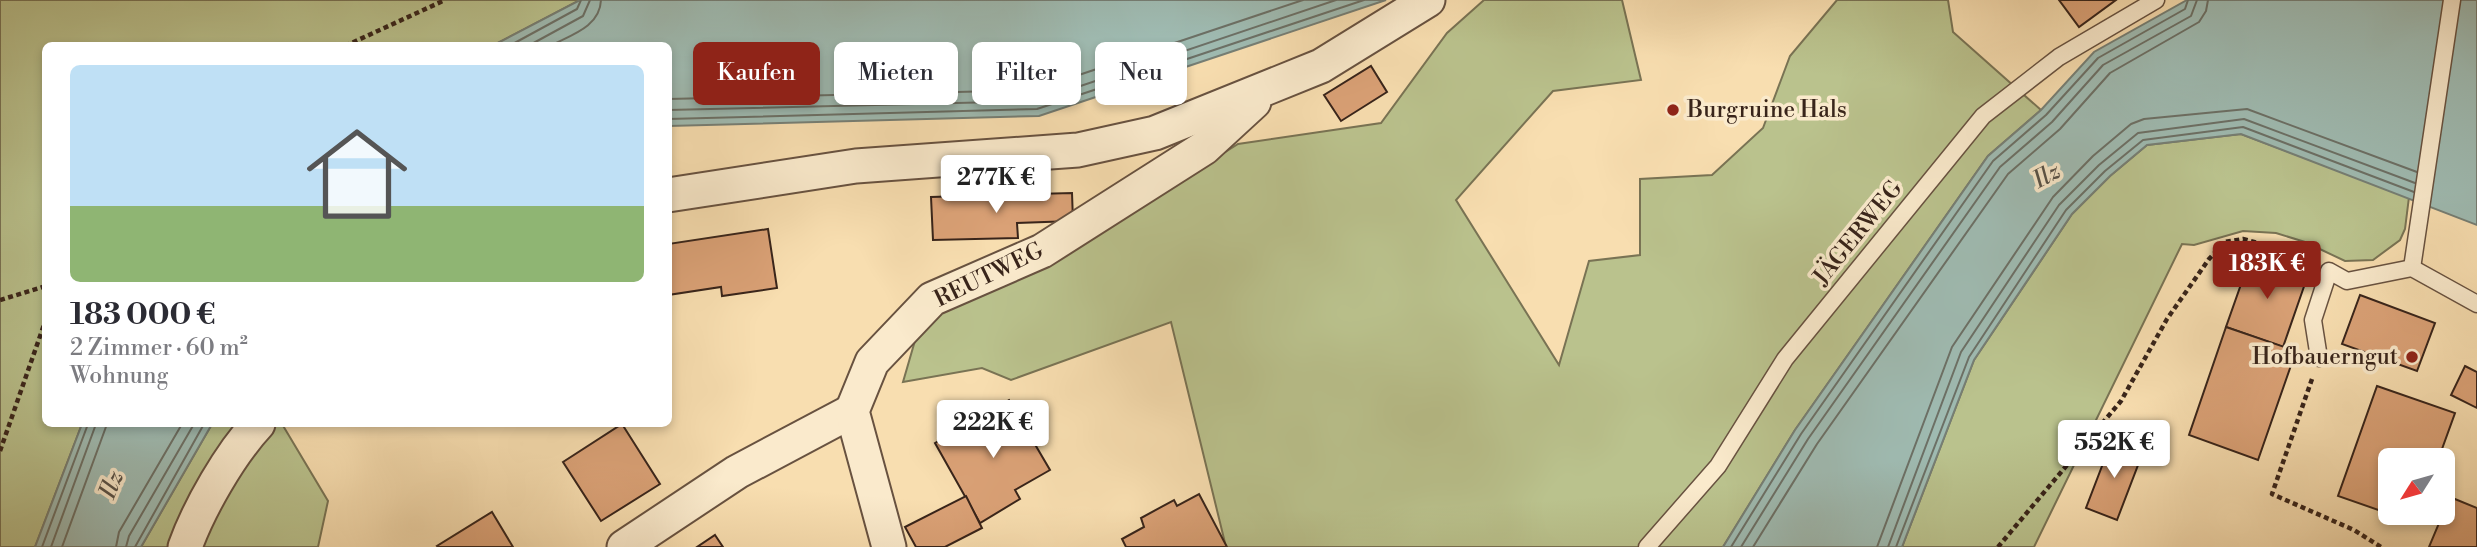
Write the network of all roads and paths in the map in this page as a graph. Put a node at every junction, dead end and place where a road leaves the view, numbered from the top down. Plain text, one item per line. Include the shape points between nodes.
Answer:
1 (444, 0) edge
2 (1428, 0) edge
3 (2156, 0) edge
4 (2452, 0) edge
5 (354, 42) edge
6 (1272, 87) junction
7 (672, 194) edge
8 (2412, 268) junction
9 (2329, 271) junction
10 (42, 287) edge
11 (0, 300) edge
12 (2477, 304) edge
13 (42, 330) edge
14 (2319, 358) joint
15 (852, 411) junction
16 (255, 427) edge
17 (0, 451) edge
18 (185, 547) edge
19 (624, 547) edge
20 (889, 547) edge
21 (1647, 547) edge
22 (1998, 547) edge
23 (2381, 547) edge

1 - 5 path
2 - 6 street via 1321,66
3 - 21 lane, JÄGERWEG via 2059,57 1983,116 1785,359 1718,466
4 - 8 lane
6 - 7 street via 1156,134 1078,150 856,166
6 - 15 street, REUTWEG via 1204,148 1157,180 1042,251 932,299 872,362
8 - 9 lane via 2347,281
8 - 12 lane
9 - 14 lane via 2314,320
9 - 22 path via 2274,247 2243,239 2225,242 2167,319 2121,401
10 - 11 path
13 - 17 path
14 - 23 path via 2272,494
15 - 19 street via 737,472
15 - 20 street
16 - 18 street via 192,528

